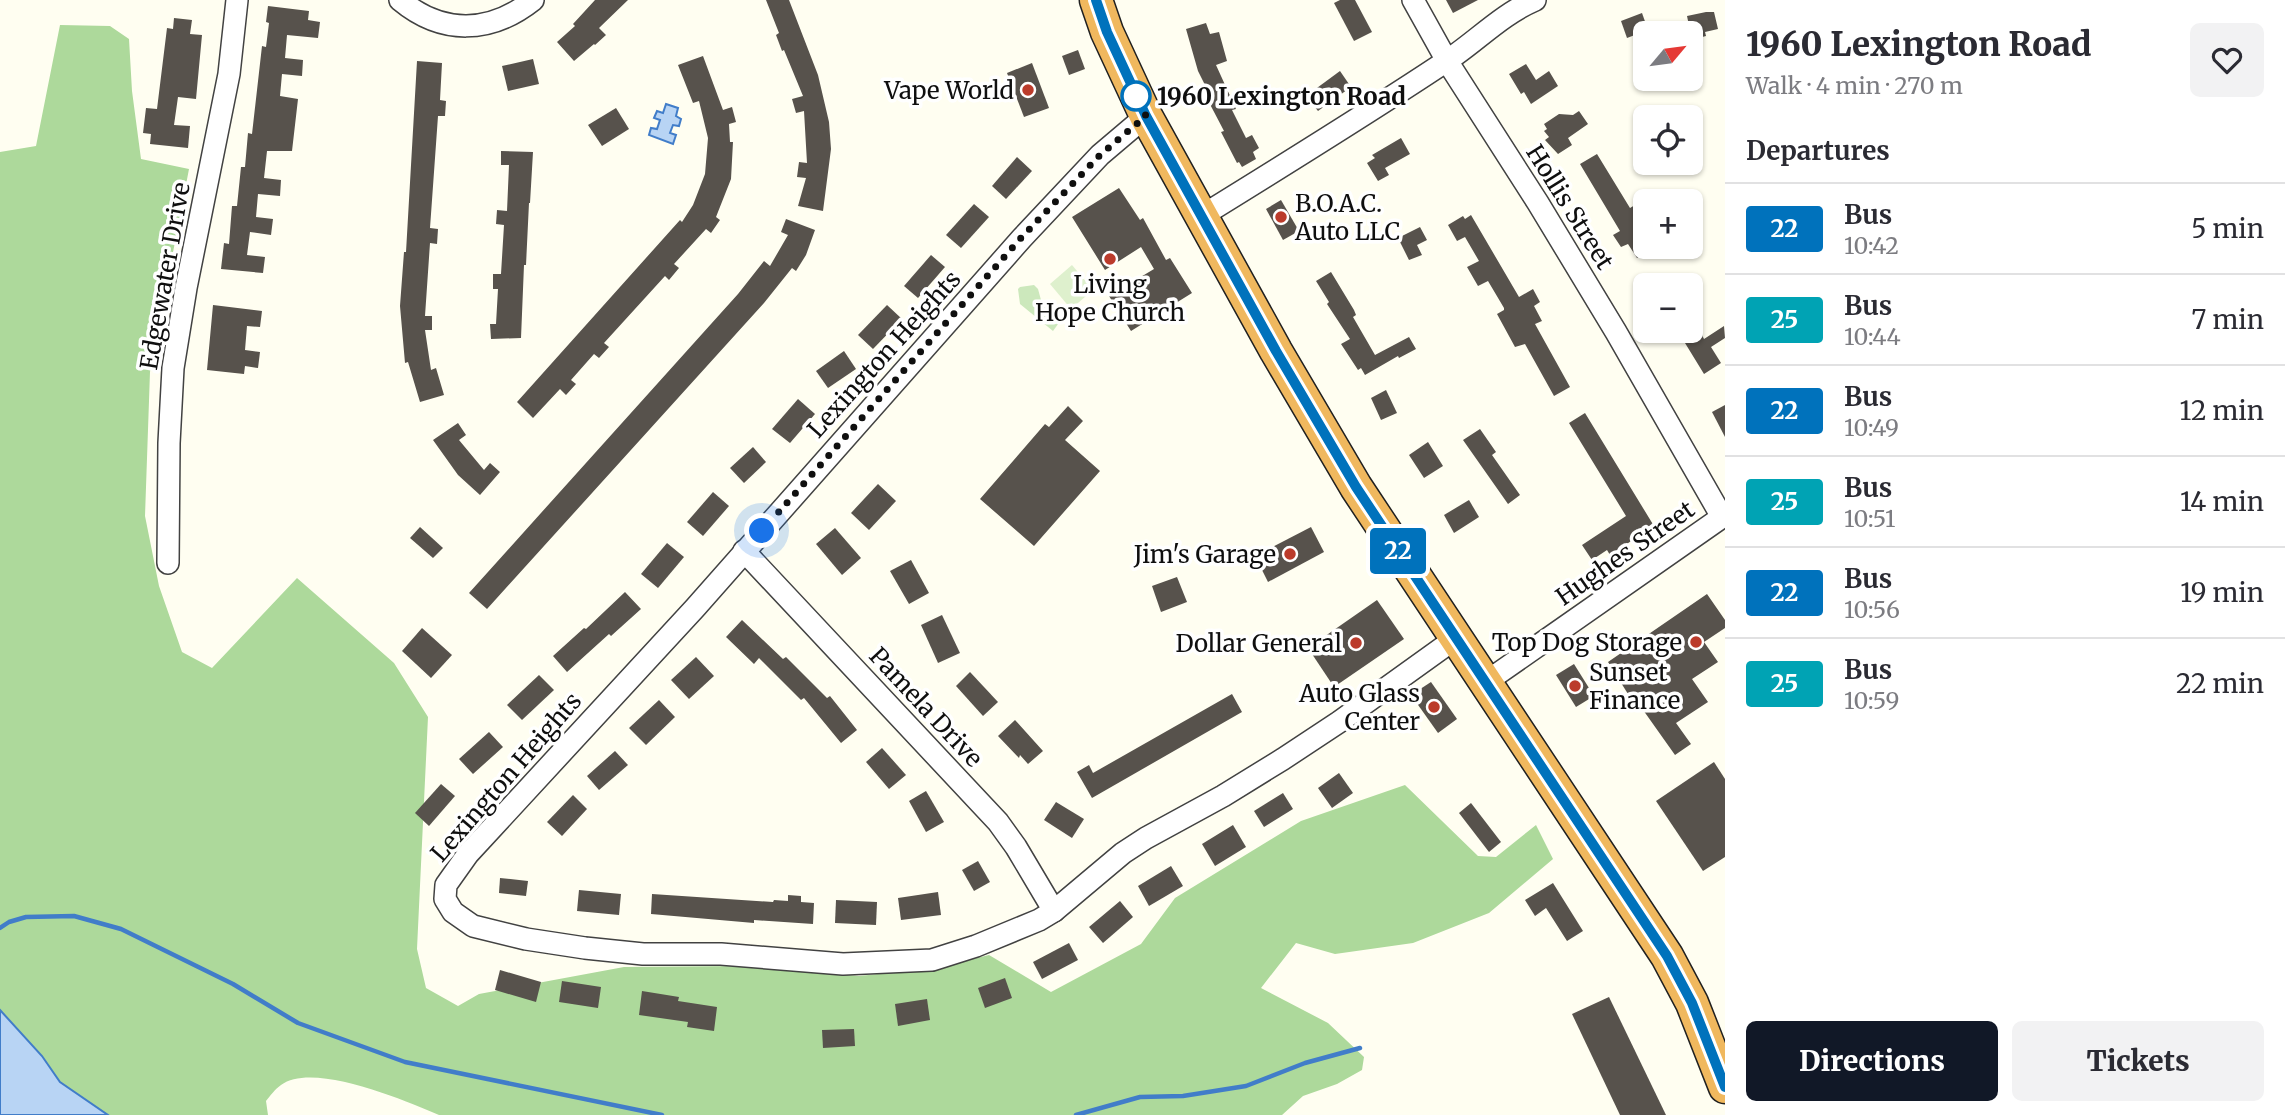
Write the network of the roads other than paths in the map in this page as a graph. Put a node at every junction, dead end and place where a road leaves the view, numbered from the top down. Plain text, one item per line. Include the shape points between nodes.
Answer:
1 (237, 0) edge
2 (400, 0) edge
3 (533, 0) edge
4 (1096, 0) edge
5 (1413, 0) edge
6 (1535, 0) edge
7 (1447, 61) junction
8 (1146, 116) junction
9 (1200, 217) junction
10 (1723, 516) edge
11 (744, 551) junction
12 (168, 563) dead end
13 (1456, 638) junction
14 (1486, 682) junction
15 (1054, 911) junction
16 (1725, 1087) edge

1 - 12 street, Edgewater Drive via 229,74 173,368
2 - 3 street via 432,20 467,26 497,21
4 - 8 highway
5 - 7 street, Hollis Street
6 - 7 street via 1518,7
7 - 9 street
7 - 10 street, Hollis Street via 1538,203
8 - 9 highway
8 - 11 street, Lexington Heights via 1100,155 1021,238
9 - 13 highway via 1356,487
10 - 14 street, Hughes Street
11 - 15 street, Pamela Drive via 998,822
11 - 15 street, Lexington Heights via 468,854 446,885 445,899 453,912 473,926 585,948 843,964 932,960 976,947
13 - 14 highway
13 - 15 street, Lexington Heights via 1283,759 1123,853
14 - 16 highway via 1667,956 1692,1003

